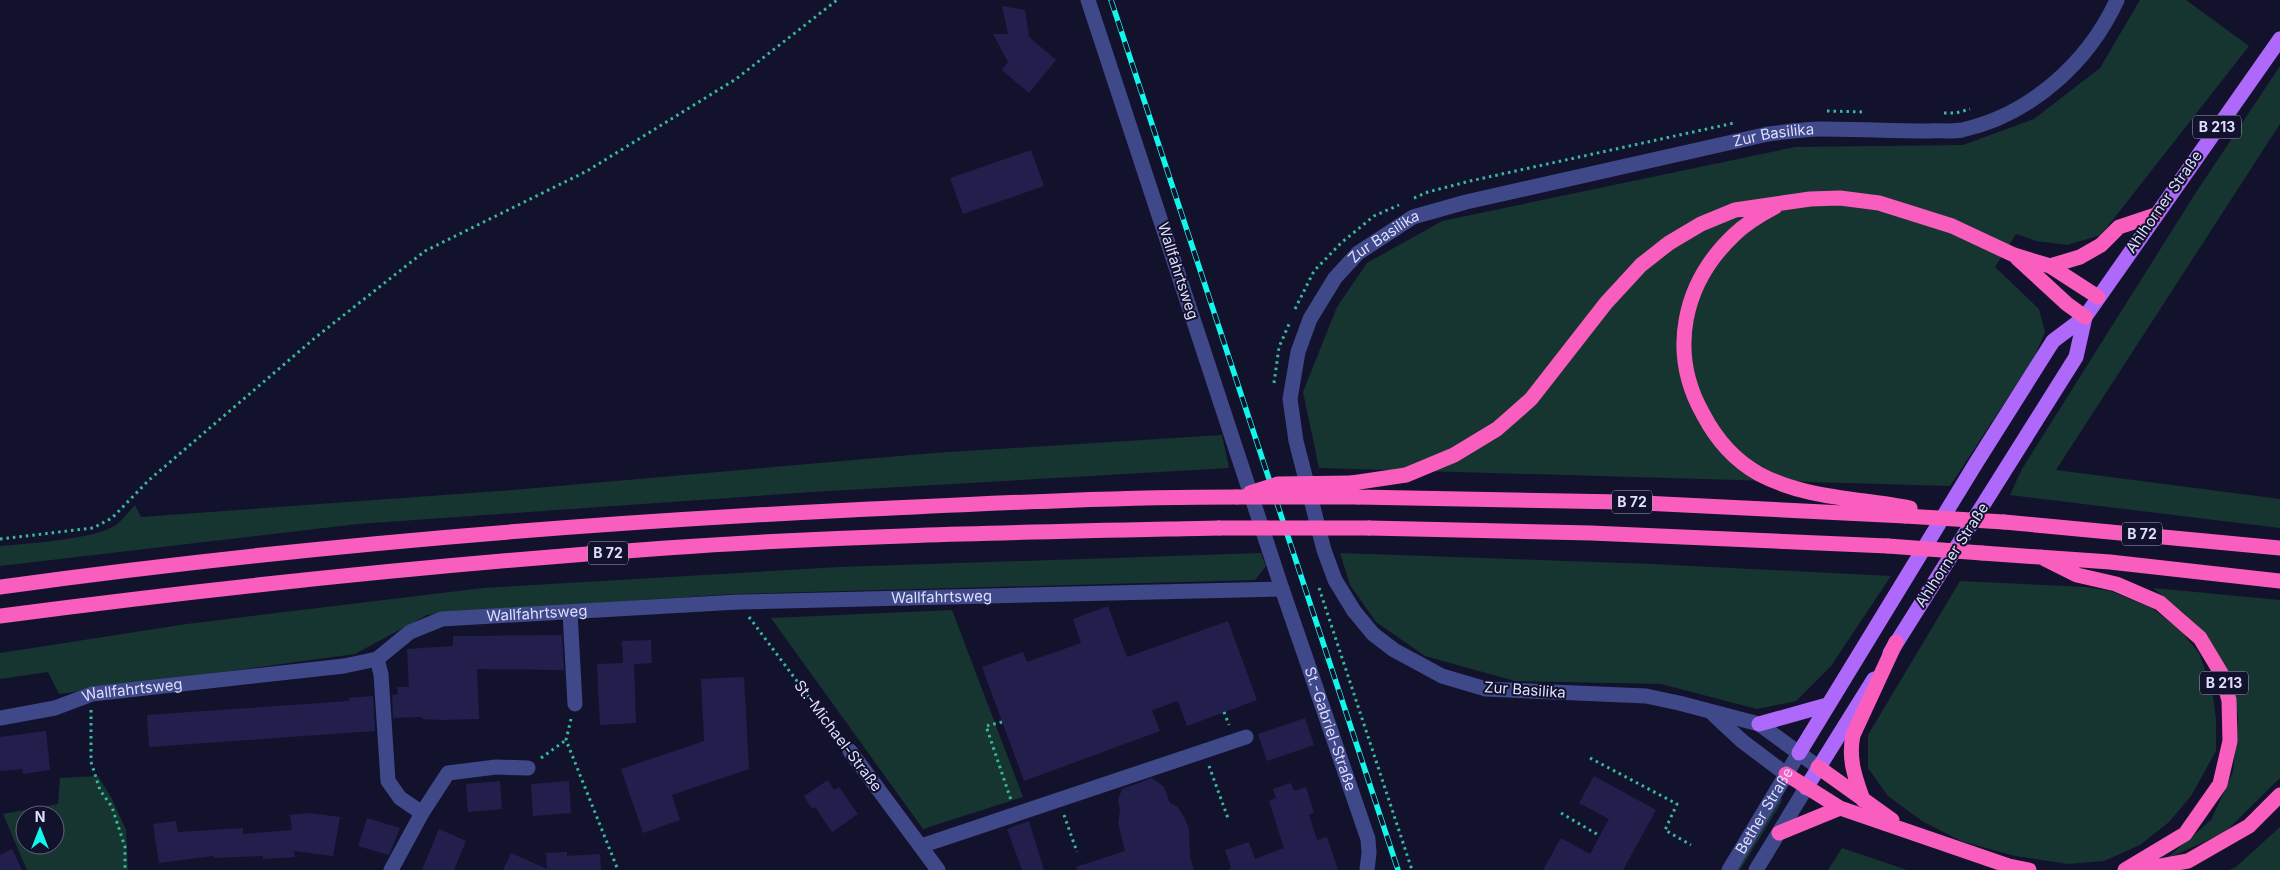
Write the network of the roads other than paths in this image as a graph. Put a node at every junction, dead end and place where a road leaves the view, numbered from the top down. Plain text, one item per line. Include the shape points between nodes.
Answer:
1 (1088, 0) edge
2 (2117, 0) edge
3 (2280, 39) edge
4 (1782, 203) junction
5 (2155, 215) junction
6 (2014, 255) junction
7 (2050, 266) junction
8 (2098, 297) junction
9 (2085, 317) junction
10 (1237, 497) junction
11 (1908, 512) junction
12 (2280, 548) edge
13 (2041, 557) junction
14 (2280, 581) edge
15 (0, 587) edge
16 (1282, 589) junction
17 (570, 612) junction
18 (0, 616) edge
19 (1896, 642) junction
20 (376, 659) junction
21 (575, 704) road end
22 (1827, 704) junction
23 (1712, 713) junction
24 (0, 718) edge
25 (1759, 724) junction
26 (1246, 737) dead end
27 (850, 751) road end
28 (1799, 753) junction
29 (1818, 767) junction
30 (528, 768) road end
31 (1786, 774) junction
32 (1806, 788) junction
33 (2280, 795) edge
34 (1863, 800) junction
35 (1840, 808) junction
36 (422, 813) junction
37 (1904, 828) junction
38 (1779, 833) junction
39 (921, 846) junction
40 (391, 870) edge
41 (938, 870) edge
42 (1367, 870) edge
43 (1729, 870) edge
44 (1756, 870) edge
45 (2029, 870) edge
46 (2125, 870) edge
47 (2139, 870) edge

1 - 16 street, Wallfahrtsweg
2 - 23 street, Zur Basilika via 2091,45 2064,76 2032,100 1995,119 1961,130 1890,132 1819,128 1768,134 1413,216 1358,253 1335,278 1310,319 1298,352 1290,399 1296,440 1324,550 1335,580 1373,634 1418,664 1486,690 1646,696
3 - 5 main road, Ahlhorner Straße / B 213
4 - 6 highway, B 72 via 1840,198 1879,203 1952,226
4 - 10 highway, B 72, bridge via 1735,210 1701,224 1669,243 1641,265 1606,302 1531,399 1497,429 1454,455 1406,475 1352,483 1278,484
4 - 11 highway, B 72 via 1734,235 1703,273 1690,299 1683,352 1692,392 1712,431 1741,462 1759,474 1788,488 1822,496 1883,503
5 - 7 highway via 2119,227 2101,245 2080,257
5 - 8 main road, Ahlhorner Straße / B 213
6 - 7 highway, B 72
6 - 9 highway, B 72
7 - 8 highway, B 72
8 - 9 main road, Ahlhorner Straße / B 213
9 - 19 main road, Ahlhorner Straße / B 213 via 2076,357
9 - 22 main road, Ahlhorner Straße / B 213 via 2054,341
10 - 11 highway, B 72, bridge via 1623,502
10 - 15 highway, B 72 via 965,505 670,519 353,545
11 - 12 highway, B 72, bridge
13 - 14 highway, B 72
13 - 18 highway, B 72, bridge via 1888,546 1591,533 1369,528 966,534 668,548 355,574
13 - 46 highway, B 213 via 2078,575 2116,584 2160,604 2200,638 2221,673 2229,700 2230,741 2220,784 2185,834
16 - 17 street, Wallfahrtsweg via 738,602
16 - 42 street, St.-Gabriel-Straße via 1368,840
17 - 20 street, Wallfahrtsweg via 442,619 410,632
17 - 21 street
19 - 29 main road, Ahlhorner Straße / B 213
19 - 34 highway, B 213 via 1853,735 1850,750 1852,768
20 - 24 street, Wallfahrtsweg via 344,666 92,694 55,708
20 - 36 street via 380,674 388,781 400,798
22 - 25 main road
22 - 28 main road, Ahlhorner Straße / B 213
23 - 25 street, Zur Basilika
23 - 31 street, Zur Basilika via 1742,741
25 - 28 street, Zur Basilika
26 - 39 street
27 - 39 street, St.-Michael-Straße
28 - 29 street, Zur Basilika
28 - 31 street, Bether Straße / B 213
29 - 32 main road, Ahlhorner Straße / B 213
29 - 34 highway
30 - 36 street via 496,767 448,773
31 - 32 highway
31 - 43 street, Bether Straße
32 - 35 highway
32 - 38 street, Bether Straße
33 - 47 highway via 2249,826 2188,861
34 - 37 highway
35 - 37 highway
35 - 38 highway
36 - 40 street
37 - 45 highway via 2009,866
38 - 44 street, Bether Straße
39 - 41 street, St.-Michael-Straße

